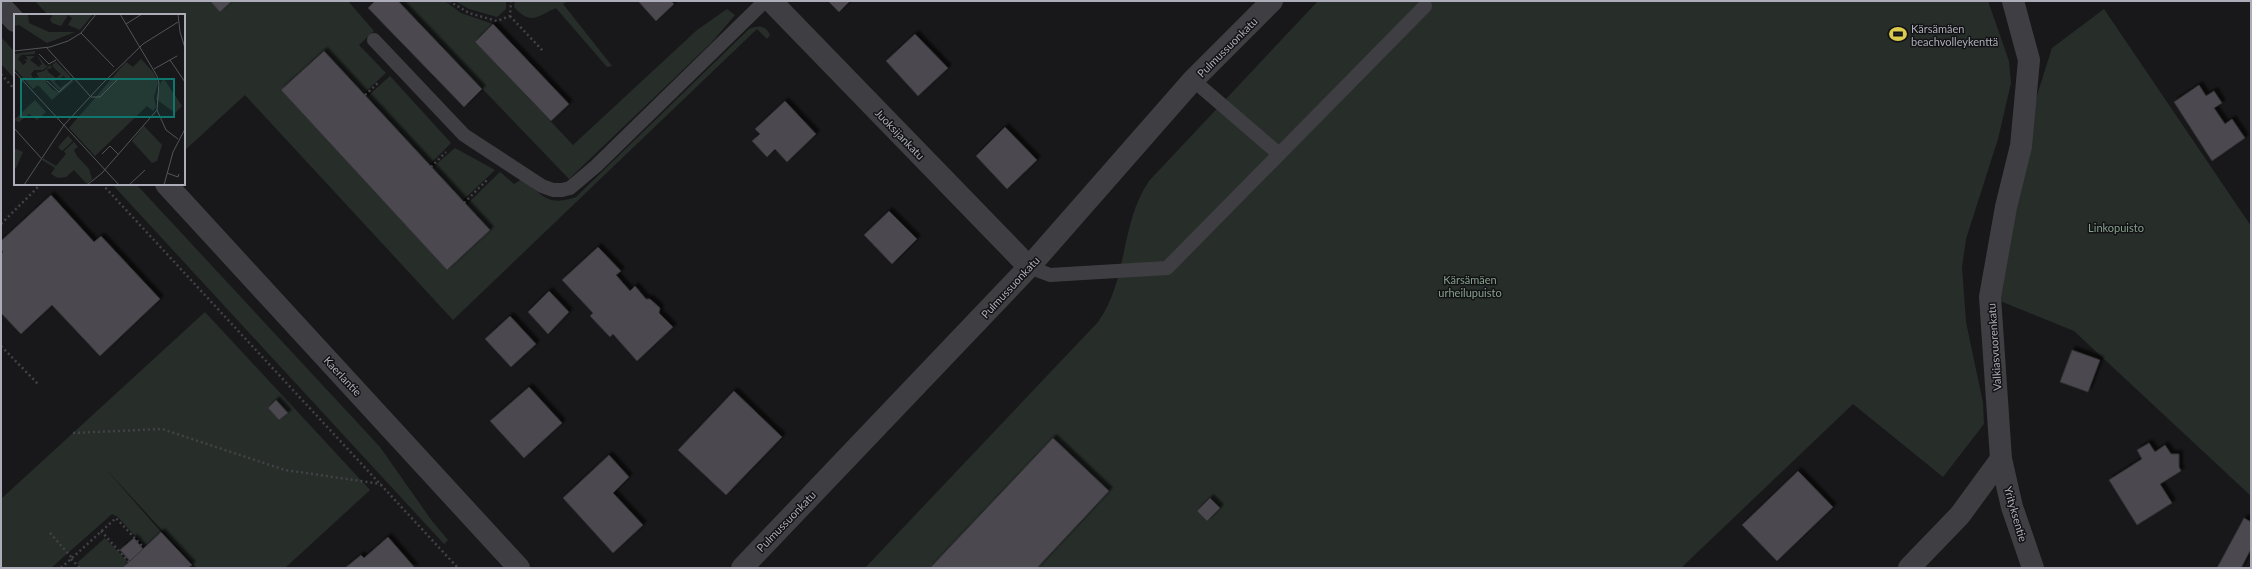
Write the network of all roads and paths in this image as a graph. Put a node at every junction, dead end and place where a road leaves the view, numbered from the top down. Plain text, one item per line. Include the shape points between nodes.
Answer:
1 (449, 1) edge
2 (510, 1) edge
3 (765, 1) edge
4 (771, 1) edge
5 (1272, 1) edge
6 (2013, 1) edge
7 (1, 6) edge
8 (1425, 6) dead end
9 (510, 16) junction
10 (14, 20) edge
11 (374, 40) dead end
12 (543, 50) dead end
13 (1, 74) edge
14 (1193, 80) junction
15 (14, 89) edge
16 (1279, 154) junction
17 (505, 163) junction
18 (40, 185) edge
19 (103, 185) edge
20 (167, 185) edge
21 (464, 203) dead end
22 (1, 224) edge
23 (1029, 267) junction
24 (1, 346) edge
25 (38, 384) dead end
26 (73, 433) dead end
27 (2001, 459) junction
28 (382, 484) junction
29 (101, 531) junction
30 (50, 533) dead end
31 (144, 548) dead end
32 (72, 558) junction
33 (129, 562) dead end
34 (61, 568) edge
35 (80, 568) edge
36 (458, 568) edge
37 (519, 568) edge
38 (742, 568) edge
39 (1909, 568) edge
40 (2033, 568) edge

1 - 9 path via 469,13 497,21
2 - 9 path
3 - 17 lane via 596,166 570,188 562,190 542,186
4 - 23 street, Juoksijankatu
5 - 14 street, Pulmussuonkatu
6 - 27 street, Valkiasvuorenkatu via 2028,60 2021,146 2006,207 1990,297
7 - 10 street
8 - 16 lane
9 - 12 path
11 - 17 lane via 464,135
13 - 15 path
14 - 16 lane
14 - 23 street, Pulmussuonkatu
16 - 23 lane via 1167,268 1050,275
17 - 21 path
18 - 22 path
19 - 28 path
20 - 37 street, Kaerlantie
23 - 38 street, Pulmussuonkatu
24 - 25 path
26 - 28 path via 162,429 285,470
27 - 39 street via 1960,515
27 - 40 street, Yrityksentie via 2012,507
28 - 36 path
29 - 31 path via 116,518
29 - 32 path
29 - 33 path
30 - 32 path
32 - 34 path
32 - 35 path

